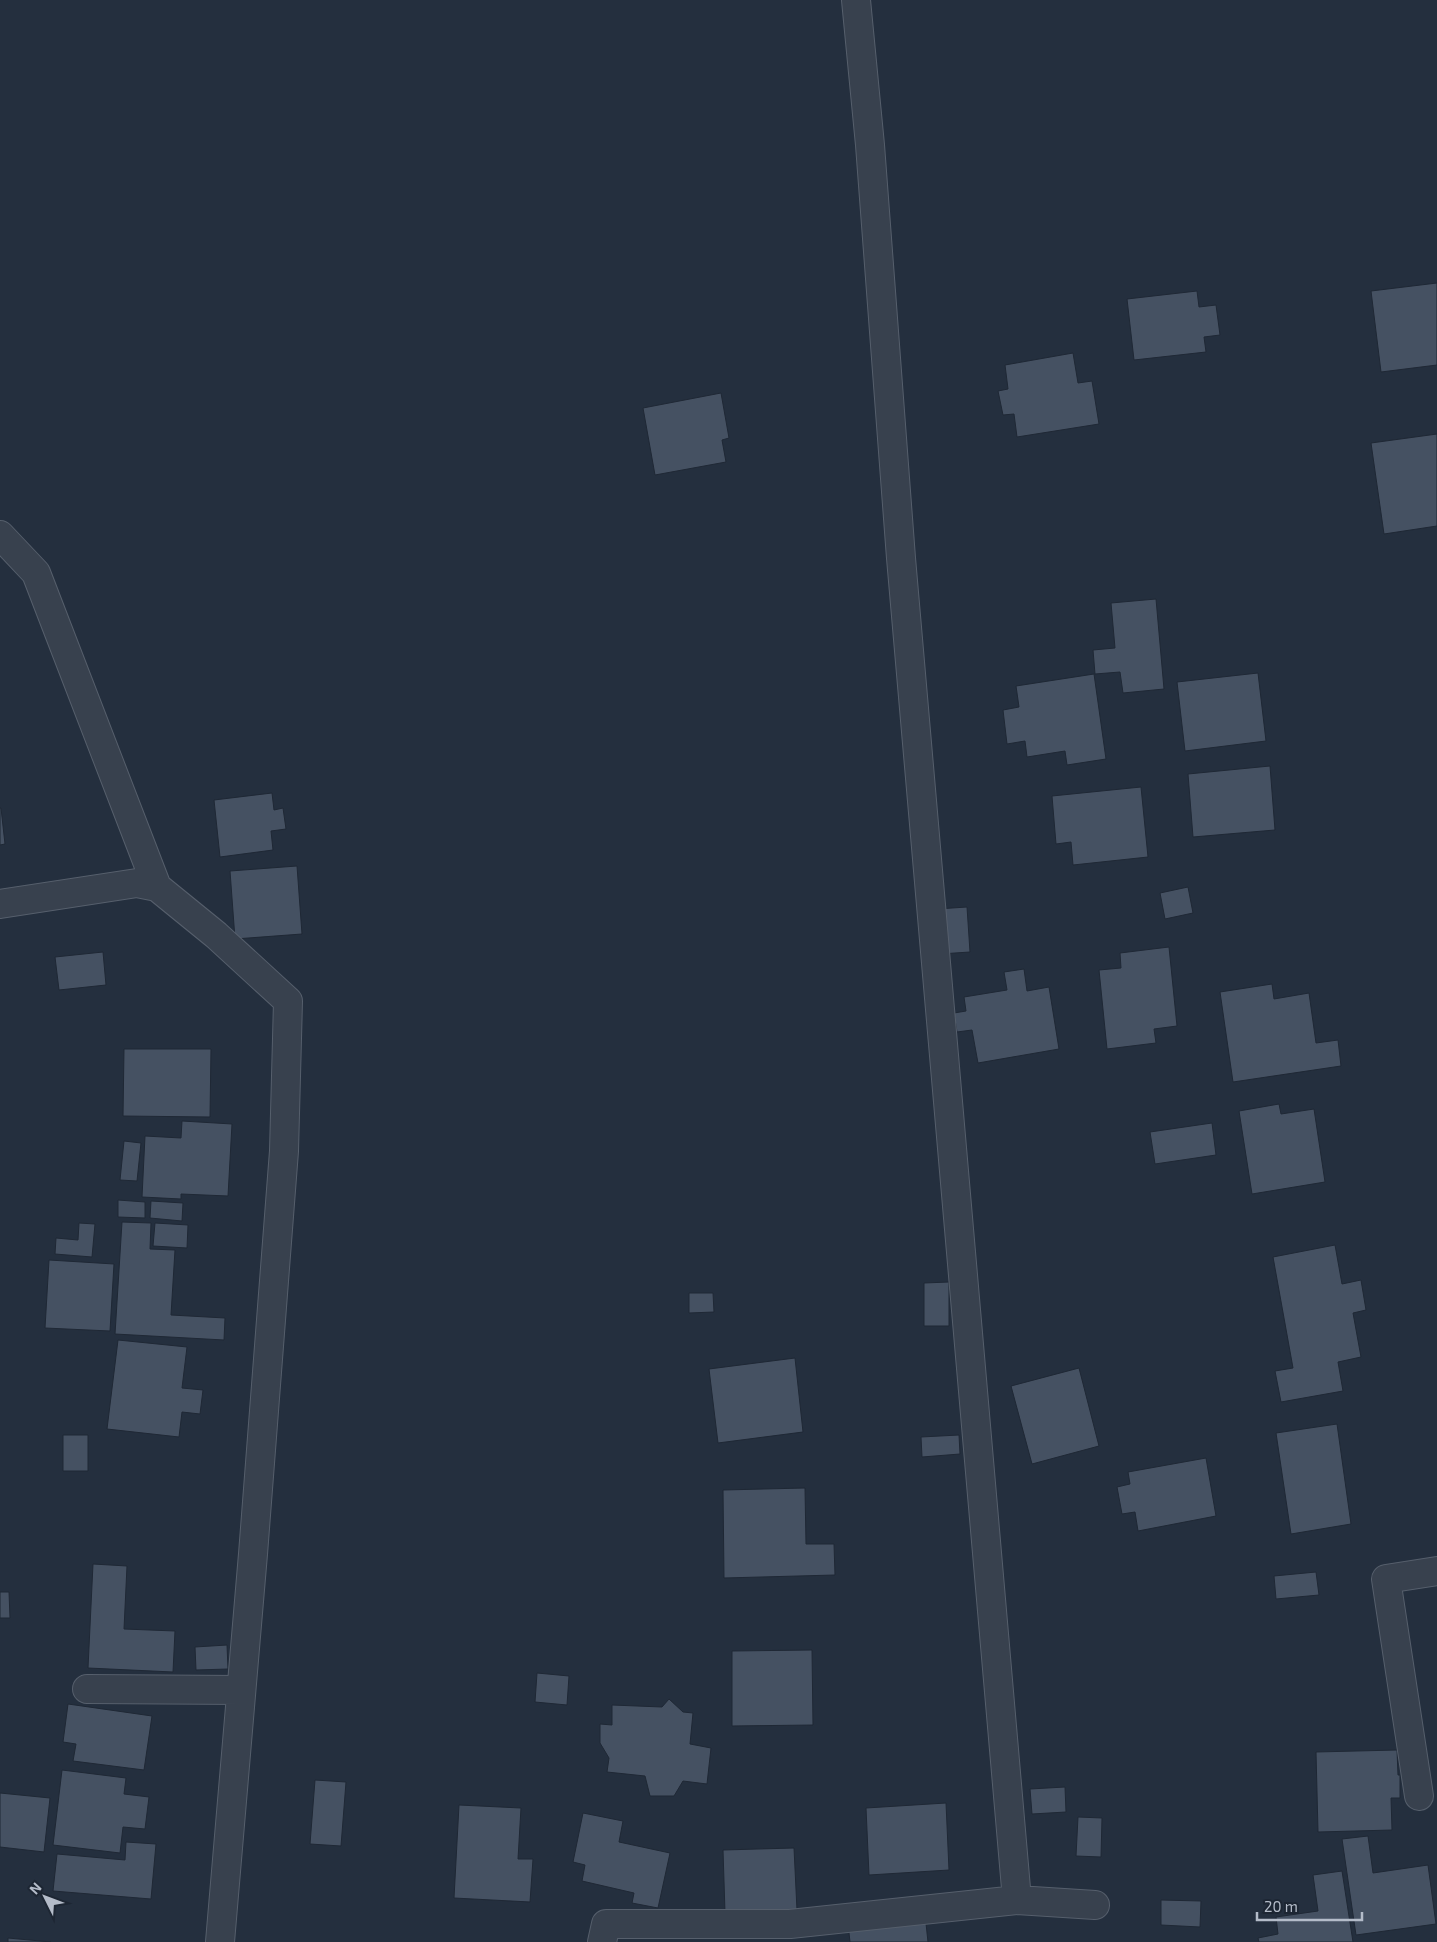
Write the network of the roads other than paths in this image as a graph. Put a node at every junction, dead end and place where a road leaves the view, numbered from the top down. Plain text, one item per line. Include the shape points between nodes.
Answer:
1 (856, 0) edge
2 (0, 534) edge
3 (157, 886) junction
4 (0, 904) edge
5 (1437, 1571) edge
6 (87, 1689) dead end
7 (241, 1690) junction
8 (1418, 1796) dead end
9 (1017, 1900) junction
10 (1095, 1905) dead end
11 (220, 1942) edge
12 (602, 1942) edge

1 - 9 street
2 - 3 street via 36,573
3 - 4 street via 136,883
3 - 7 street via 288,1001 284,1151
5 - 8 street via 1386,1579
6 - 7 street
7 - 11 street
9 - 10 street
9 - 12 street via 790,1924 606,1924

